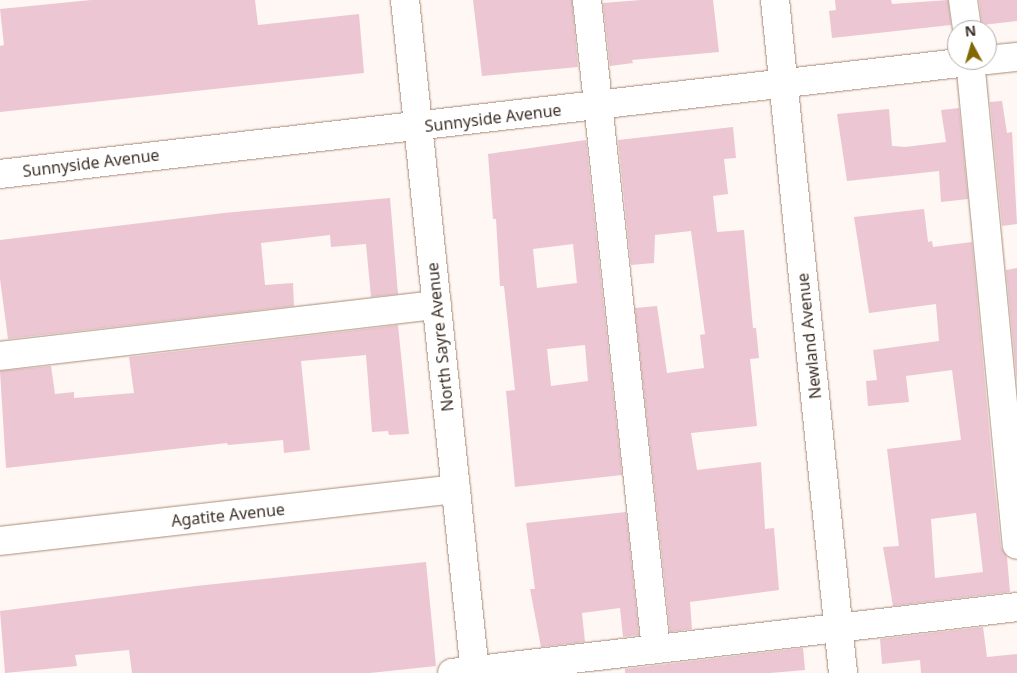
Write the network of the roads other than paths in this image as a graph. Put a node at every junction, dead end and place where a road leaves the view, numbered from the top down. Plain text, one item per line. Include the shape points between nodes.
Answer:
1 (406, 0) edge
2 (587, 0) edge
3 (775, 0) edge
4 (963, 0) edge
5 (966, 20) edge
6 (1017, 57) edge
7 (997, 59) edge
8 (947, 64) edge
9 (979, 70) edge
10 (784, 84) junction
11 (598, 106) junction
12 (418, 126) junction
13 (0, 174) edge
14 (437, 305) junction
15 (0, 356) edge
16 (456, 489) junction
17 (0, 541) edge
18 (1017, 545) edge
19 (1017, 607) edge
20 (838, 628) junction
21 (656, 649) junction
22 (467, 672) edge
23 (843, 673) edge

1 - 12 street, North Sayre Avenue
2 - 11 street
3 - 10 street, Newland Avenue
4 - 5 street
6 - 7 street, Sunnyside Avenue
8 - 10 street, Sunnyside Avenue
9 - 18 street
10 - 11 street, Sunnyside Avenue
10 - 20 street, Newland Avenue
11 - 12 street, Sunnyside Avenue
11 - 21 street
12 - 13 street, Sunnyside Avenue
12 - 14 street, North Sayre Avenue
14 - 15 street
14 - 16 street, North Sayre Avenue
16 - 17 street, Agatite Avenue
16 - 22 street, North Sayre Avenue
19 - 20 street
20 - 21 street
20 - 23 street, Newland Avenue
21 - 22 street

